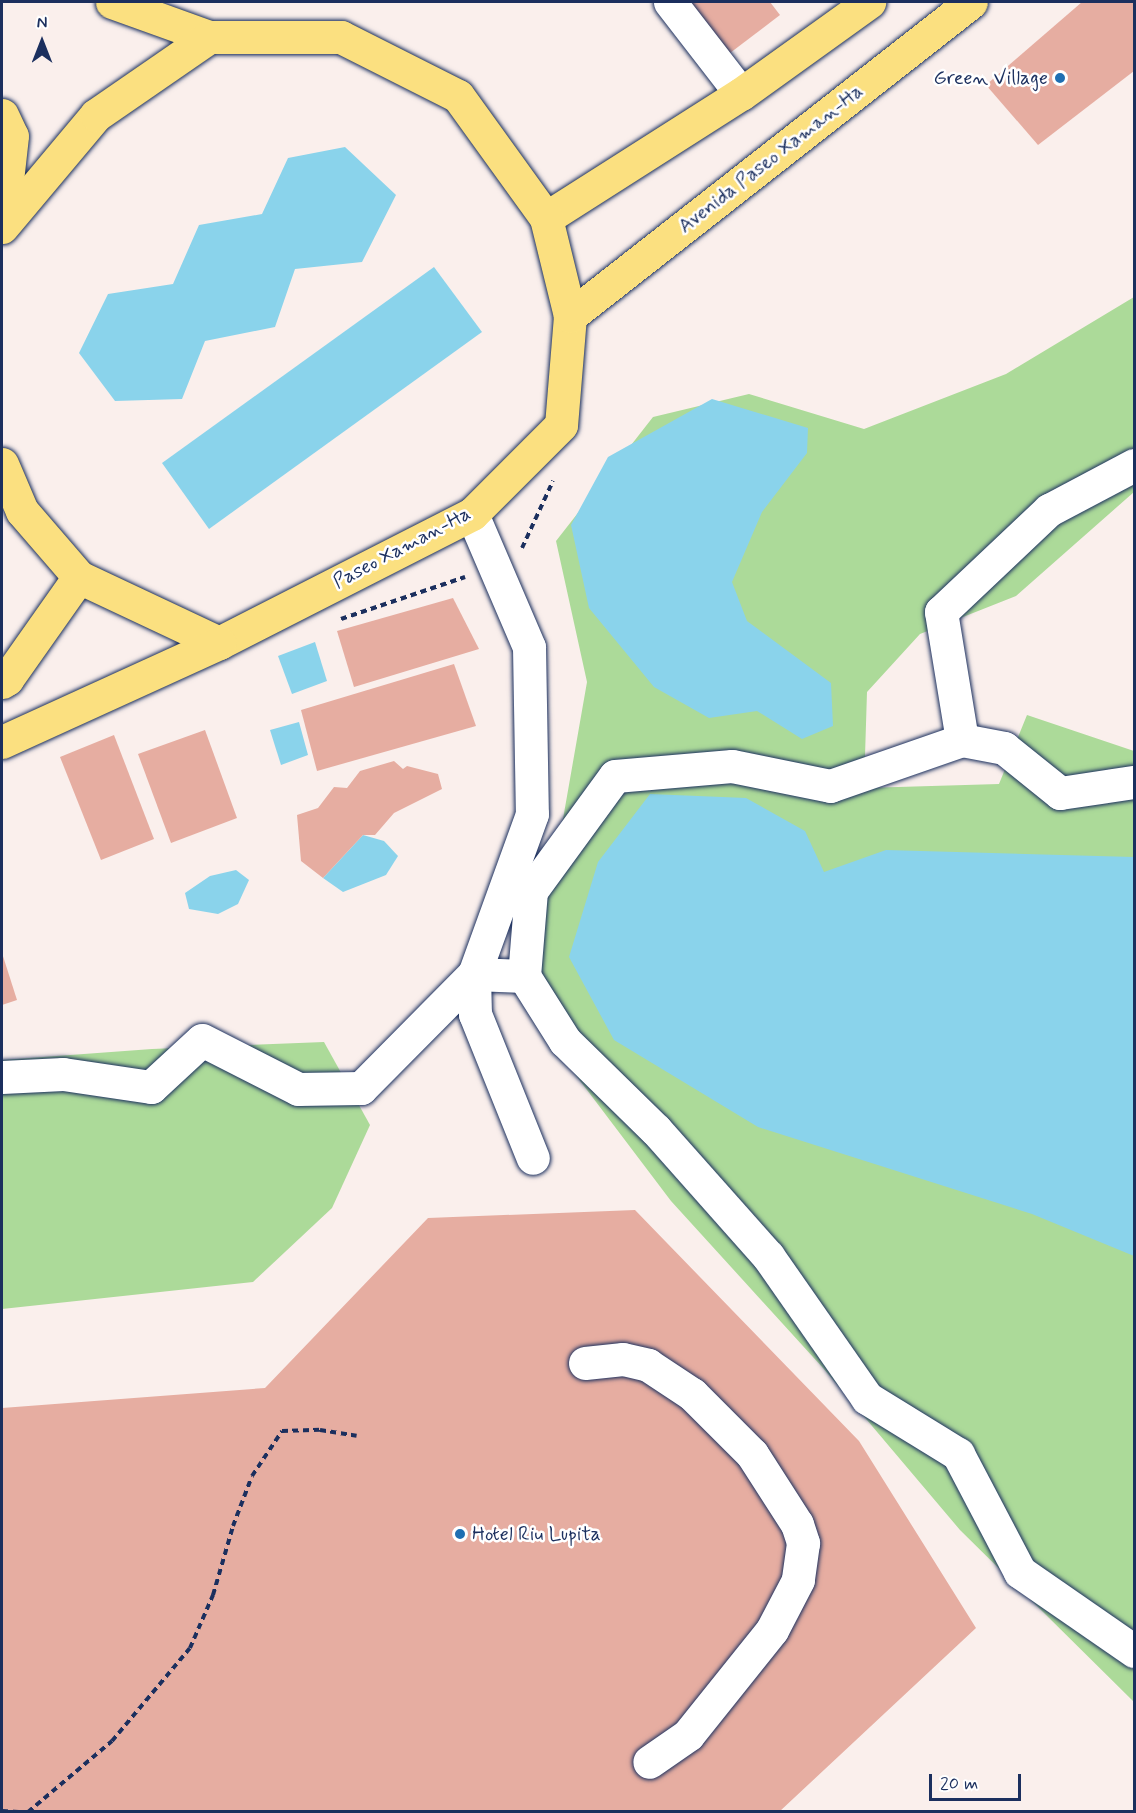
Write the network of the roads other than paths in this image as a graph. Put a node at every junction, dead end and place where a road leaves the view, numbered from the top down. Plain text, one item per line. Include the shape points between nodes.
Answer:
1 (112, 2) edge
2 (670, 2) edge
3 (869, 2) edge
4 (971, 2) edge
5 (209, 38) junction
6 (741, 94) junction
7 (2, 115) edge
8 (546, 218) junction
9 (2, 226) edge
10 (570, 316) junction
11 (2, 464) edge
12 (1134, 465) edge
13 (472, 514) junction
14 (79, 577) junction
15 (219, 643) junction
16 (2, 682) edge
17 (962, 740) junction
18 (2, 742) edge
19 (1134, 782) edge
20 (474, 974) junction
21 (525, 976) junction
22 (2, 1077) edge
23 (532, 1158) dead end
24 (585, 1363) dead end
25 (1134, 1652) edge
26 (649, 1762) dead end

1 - 5 main road
2 - 6 street
3 - 6 main road
4 - 10 main road, Avenida Paseo Xaman-Ha
5 - 8 main road, Paseo Xaman-Ha via 341,38 458,96
5 - 9 main road via 96,115
6 - 8 main road
7 - 9 main road via 12,136
8 - 10 main road, Paseo Xaman-Ha
10 - 13 main road, Paseo Xaman-Ha via 561,425
11 - 14 main road via 22,511
12 - 17 street via 1049,510 941,612
13 - 15 main road, Paseo Xaman-Ha
13 - 20 street via 529,647 532,814
14 - 15 main road
14 - 16 main road
15 - 18 main road
17 - 19 street via 1004,748 1060,793
17 - 21 street via 830,786 732,766 615,776 531,891
20 - 21 street
20 - 22 street via 361,1088 298,1089 202,1040 151,1087 63,1074
20 - 23 street via 475,1014
21 - 25 street via 565,1041 656,1130 768,1256 867,1398 958,1454 1020,1572
24 - 26 street via 623,1359 648,1365 692,1394 752,1454 797,1524 803,1543 798,1580 772,1630 688,1735

